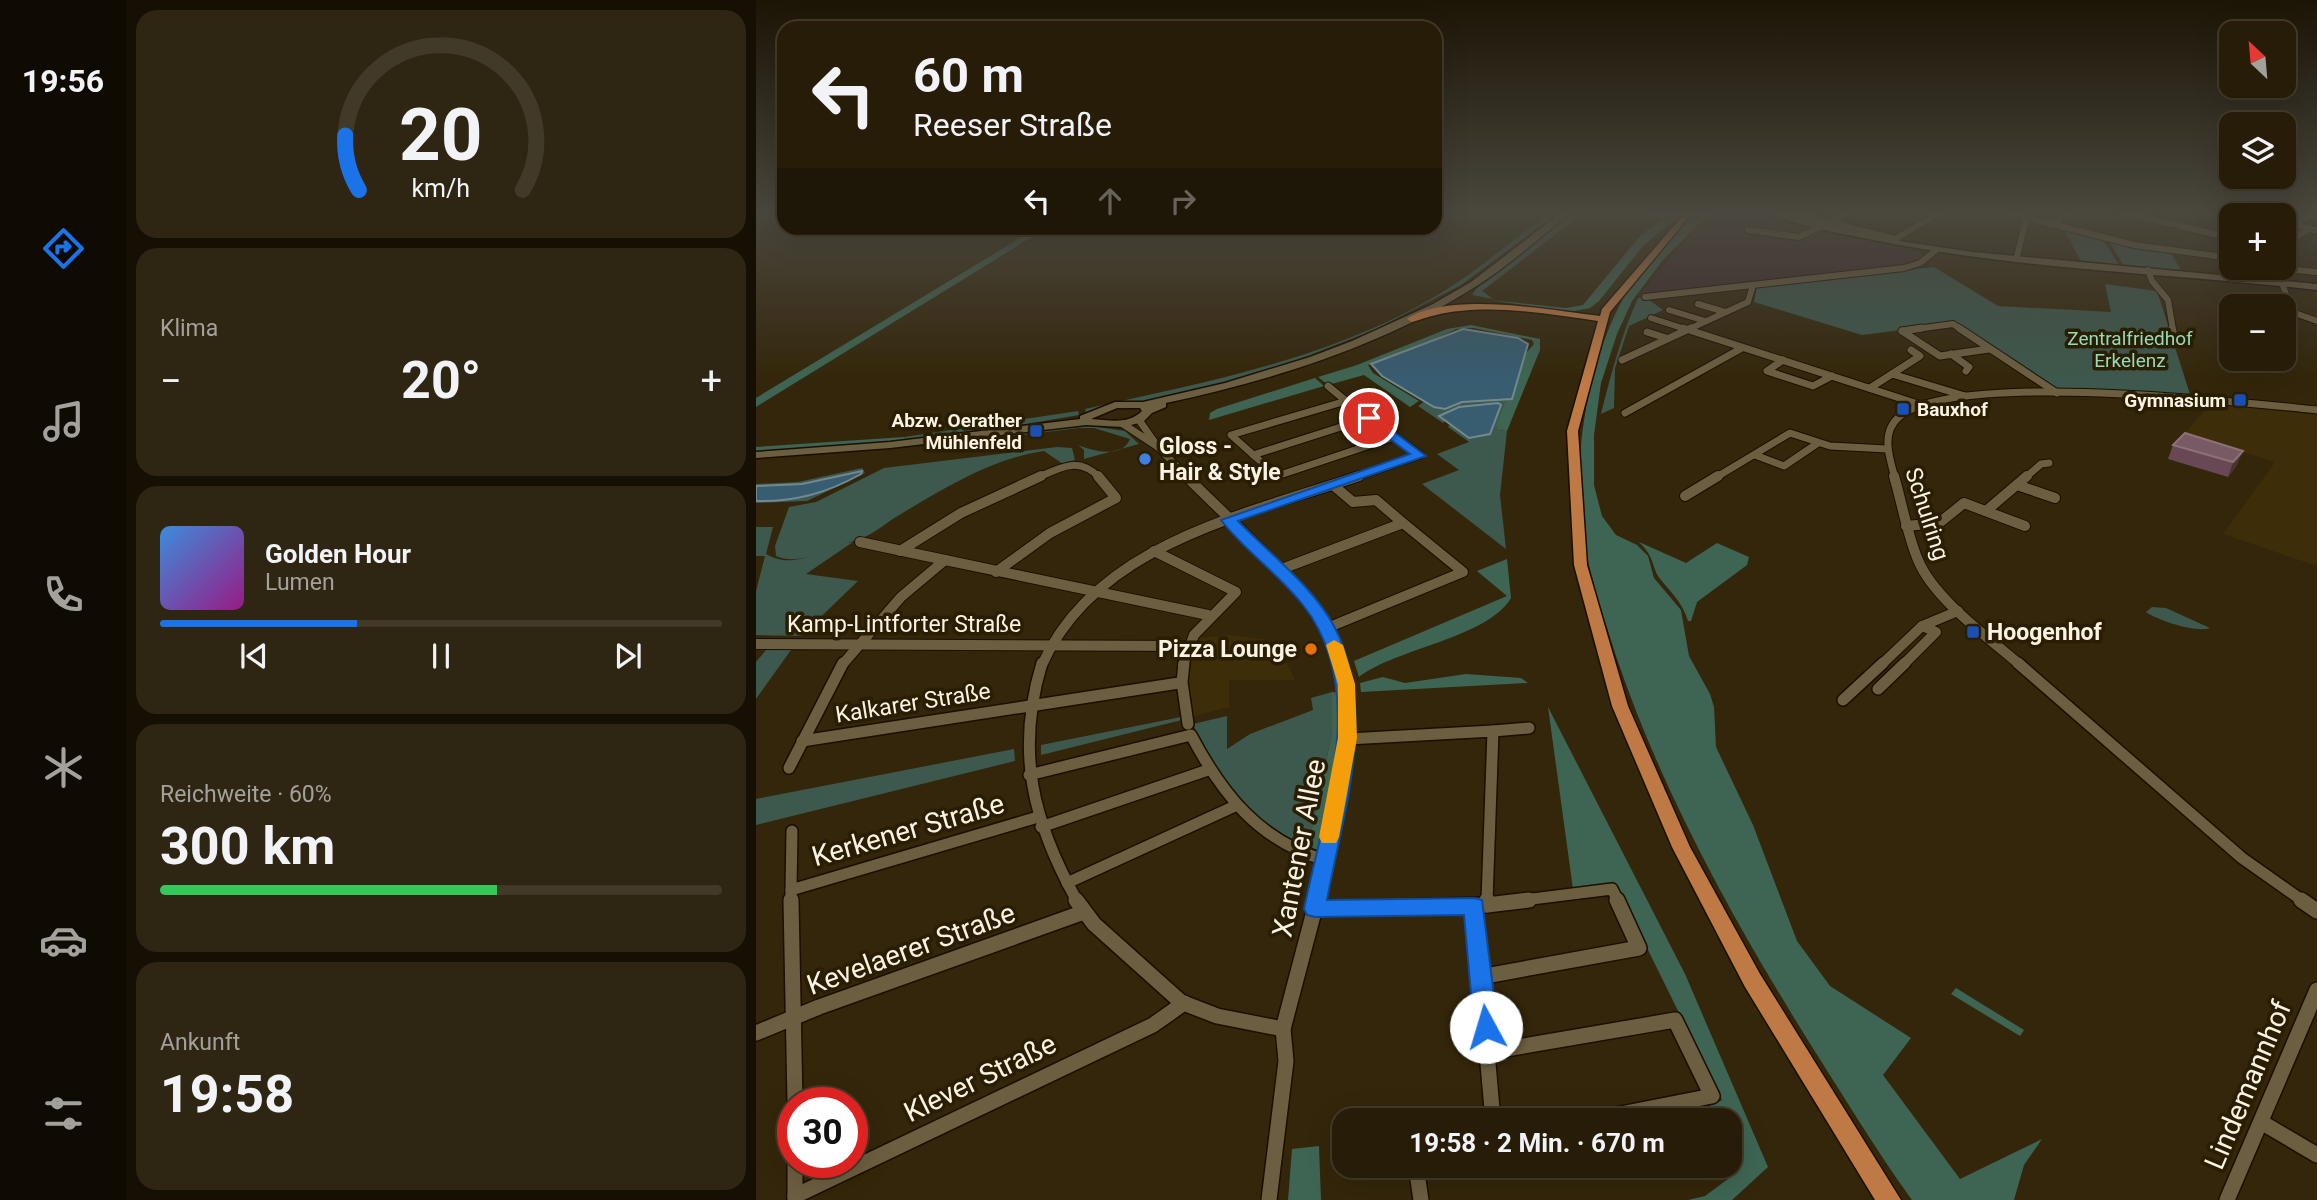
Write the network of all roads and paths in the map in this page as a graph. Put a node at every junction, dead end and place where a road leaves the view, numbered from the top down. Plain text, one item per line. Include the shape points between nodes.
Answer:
1 (1497, 268) edge
2 (1632, 268) edge
3 (1905, 268) edge
4 (2125, 268) edge
5 (2147, 270) junction
6 (2296, 270) edge
7 (2317, 272) edge
8 (2283, 282) junction
9 (1753, 285) junction
10 (2317, 287) edge
11 (1452, 297) junction
12 (1645, 297) dead end
13 (1610, 302) junction
14 (1698, 304) dead end
15 (1486, 306) junction
16 (1507, 307) junction
17 (1669, 310) dead end
18 (1725, 312) junction
19 (1545, 313) junction
20 (1568, 315) junction
21 (1651, 318) dead end
22 (1412, 319) junction
23 (1600, 321) junction
24 (1705, 321) junction
25 (2317, 321) edge
26 (1687, 330) junction
27 (2173, 331) dead end
28 (1647, 332) dead end
29 (1666, 338) junction
30 (1742, 348) junction
31 (1989, 349) junction
32 (1911, 350) dead end
33 (1951, 354) junction
34 (1622, 360) dead end
35 (1783, 360) junction
36 (1966, 371) dead end
37 (1892, 374) junction
38 (1832, 376) junction
39 (1328, 386) dead end
40 (1870, 388) junction
41 (2057, 394) junction
42 (1968, 397) junction
43 (1346, 401) junction
44 (1921, 405) junction
45 (1145, 408) junction
46 (2317, 410) edge
47 (1625, 413) dead end
48 (1100, 417) junction
49 (1369, 418) junction
50 (1139, 420) junction
51 (1124, 424) junction
52 (1394, 437) junction
53 (1818, 443) junction
54 (1158, 447) junction
55 (1887, 449) junction
56 (756, 455) edge
57 (1253, 455) junction
58 (1755, 455) junction
59 (2049, 463) dead end
60 (1333, 485) junction
61 (2017, 485) junction
62 (1685, 496) dead end
63 (2055, 498) dead end
64 (1986, 511) junction
65 (1229, 520) junction
66 (1403, 523) junction
67 (1906, 526) junction
68 (2025, 526) dead end
69 (860, 542) dead end
70 (900, 551) junction
71 (1154, 551) junction
72 (945, 560) junction
73 (1279, 570) junction
74 (996, 572) junction
75 (1096, 591) junction
76 (1958, 611) junction
77 (1208, 615) junction
78 (1922, 626) junction
79 (1327, 628) junction
80 (756, 643) edge
81 (860, 643) junction
82 (1052, 645) junction
83 (1188, 646) junction
84 (1180, 684) junction
85 (1878, 689) dead end
86 (1843, 700) dead end
87 (1029, 705) junction
88 (1188, 724) dead end
89 (1530, 728) dead end
90 (1493, 731) junction
91 (1348, 738) junction
92 (802, 741) junction
93 (789, 768) dead end
94 (1208, 770) junction
95 (1029, 775) junction
96 (1235, 806) junction
97 (1039, 822) junction
98 (792, 831) dead end
99 (1325, 860) junction
100 (1067, 883) junction
101 (791, 890) junction
102 (1480, 906) junction
103 (1315, 909) junction
104 (2317, 911) edge
105 (1084, 912) junction
106 (1480, 977) junction
107 (2317, 990) edge
108 (1184, 1003) junction
109 (796, 1017) junction
110 (1283, 1029) junction
111 (756, 1033) edge
112 (1489, 1052) junction
113 (795, 1087) edge
114 (1492, 1108) edge
115 (1651, 1108) edge
116 (2261, 1122) junction
117 (2317, 1155) edge
118 (795, 1178) edge
119 (1418, 1178) edge
120 (795, 1198) edge
121 (1269, 1200) edge
122 (1421, 1200) edge
123 (1889, 1200) edge
124 (2227, 1200) edge

1 - 11 main road
2 - 13 main road
3 - 9 street
4 - 5 main road
5 - 8 main road
5 - 27 street via 2152,285 2168,303
6 - 7 street
8 - 10 main road
8 - 25 street via 2291,312
9 - 12 street
9 - 18 street via 1748,302
11 - 15 main road
11 - 16 main road
11 - 22 main road
13 - 20 main road
13 - 23 main road
14 - 18 street
15 - 16 main road
15 - 22 main road via 1454,306
16 - 19 main road
17 - 24 street
18 - 24 street
19 - 20 main road
19 - 23 main road
20 - 23 main road
21 - 26 street
22 - 45 main road via 1330,352
23 - 123 main road via 1575,401 1569,471 1584,586 1611,674 1630,730 1702,888 1807,1075
24 - 26 street
26 - 29 street
26 - 30 street
28 - 29 street
29 - 34 street
30 - 35 street
30 - 47 street
31 - 33 street
31 - 33 street via 1953,324 1902,331 1940,356
31 - 41 street
32 - 37 street via 1920,356
33 - 36 street via 1969,367
35 - 38 street
35 - 38 street via 1767,370 1813,386
37 - 40 street
37 - 42 street
38 - 40 street
39 - 43 street
40 - 44 street
41 - 42 street, Schulring
41 - 46 street, Schulring via 2211,399
42 - 44 street, Schulring
43 - 49 street
43 - 57 street via 1231,435
44 - 55 street, Schulring via 1898,417 1889,432
45 - 48 main road via 1115,405
45 - 50 main road
48 - 51 main road
48 - 56 main road via 890,445
49 - 52 street
49 - 57 street
50 - 51 main road
50 - 54 street, Xantener Allee
51 - 54 street, Xantener Allee
52 - 57 street via 1276,476
52 - 60 street via 1420,456
53 - 55 street
53 - 58 street via 1790,433
53 - 58 street via 1784,466
54 - 65 street, Xantener Allee
55 - 67 street, Schulring
58 - 62 street
59 - 61 street via 2041,464
60 - 65 street
60 - 66 street via 1353,502 1376,500
61 - 63 street
61 - 64 street
64 - 67 street via 1964,503 1939,523
64 - 68 street
65 - 71 street
65 - 73 street, Xantener Allee
66 - 73 street
66 - 79 street via 1463,572
67 - 76 street, Schulring via 1926,574
69 - 70 street
70 - 72 street
70 - 74 street via 961,513 1067,464 1078,461 1090,466 1116,498 1050,533
71 - 75 street
71 - 77 street via 1236,593
72 - 74 street
72 - 81 street, Kalkarer Straße via 901,597
73 - 79 street, Xantener Allee
74 - 75 street
75 - 77 street
75 - 82 street via 1070,617
76 - 78 street
76 - 104 street, Schulring via 2242,858
77 - 83 street
78 - 85 street via 1936,632
78 - 86 street
79 - 91 street, Xantener Allee via 1346,684
80 - 81 street, Kamp-Lintforter Straße
81 - 82 street, Kamp-Lintforter Straße
81 - 92 street, Kalkarer Straße via 844,663
82 - 83 street, Kamp-Lintforter Straße
82 - 87 street via 1039,669
83 - 84 street
84 - 87 street, Kalkarer Straße
84 - 88 street
87 - 92 street, Kalkarer Straße
87 - 95 street
89 - 90 street
90 - 91 street
90 - 102 street
91 - 99 street, Xantener Allee
92 - 93 street, Kalkarer Straße
94 - 95 street via 1191,735
94 - 96 street
94 - 97 street, Kerkener Straße
95 - 97 street
96 - 99 street via 1278,842 1300,855
96 - 100 street
97 - 100 street
97 - 101 street, Kerkener Straße
98 - 101 street, Kerkener Straße
99 - 103 street, Xantener Allee
100 - 105 street
101 - 109 street, Kerkener Straße
102 - 103 street
102 - 106 street
102 - 106 street via 1612,889 1639,948
103 - 110 street, Xantener Allee
105 - 108 street via 1155,984
105 - 109 street, Kevelaerer Straße
106 - 112 street
107 - 116 street, Lindemannhof
108 - 110 street
108 - 120 street, Klever Straße via 1153,1025
109 - 111 street, Kevelaerer Straße
109 - 113 street
110 - 121 street, Xantener Allee via 1286,1060
112 - 114 street
112 - 115 street via 1675,1020 1712,1096
116 - 117 street
116 - 124 street, Lindemannhof
118 - 120 street, Klever Straße
119 - 122 street

